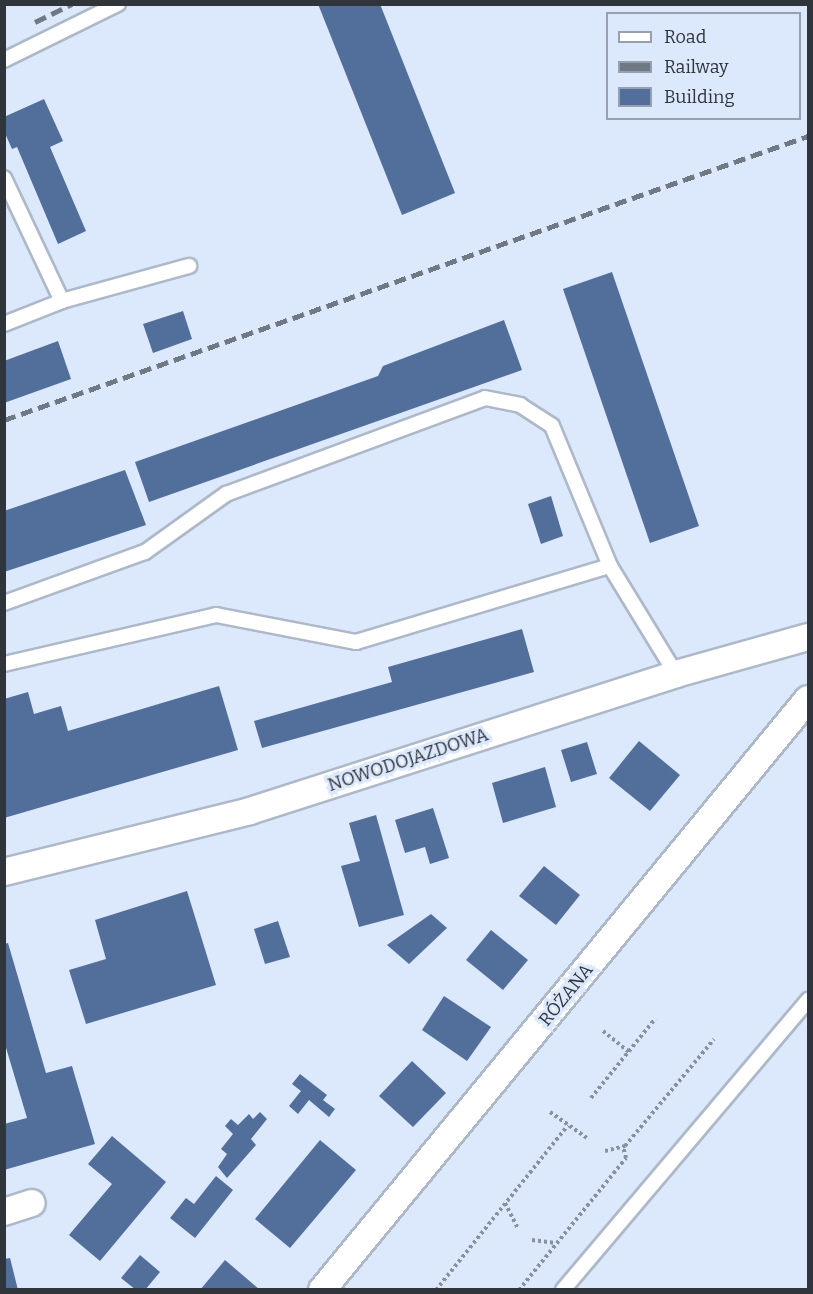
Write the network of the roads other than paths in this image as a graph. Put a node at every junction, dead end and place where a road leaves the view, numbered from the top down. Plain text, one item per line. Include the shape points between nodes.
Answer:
1 (118, 4) edge
2 (4, 60) edge
3 (4, 178) edge
4 (189, 266) dead end
5 (62, 301) junction
6 (4, 324) edge
7 (610, 566) junction
8 (4, 603) edge
9 (808, 637) edge
10 (4, 664) edge
11 (676, 674) junction
12 (808, 699) edge
13 (4, 872) edge
14 (808, 1000) edge
15 (32, 1203) dead end
16 (4, 1212) edge
17 (322, 1290) edge
18 (563, 1290) edge

1 - 2 lane
3 - 5 lane
4 - 5 lane
5 - 6 lane
7 - 8 lane via 552,426 520,405 485,398 226,494 145,552
7 - 10 lane via 356,642 216,615
7 - 11 lane
9 - 11 street, NOWODOJAZDOWA
11 - 13 street, NOWODOJAZDOWA via 250,811
12 - 17 street, RÓŻANA
14 - 18 lane
15 - 16 street

